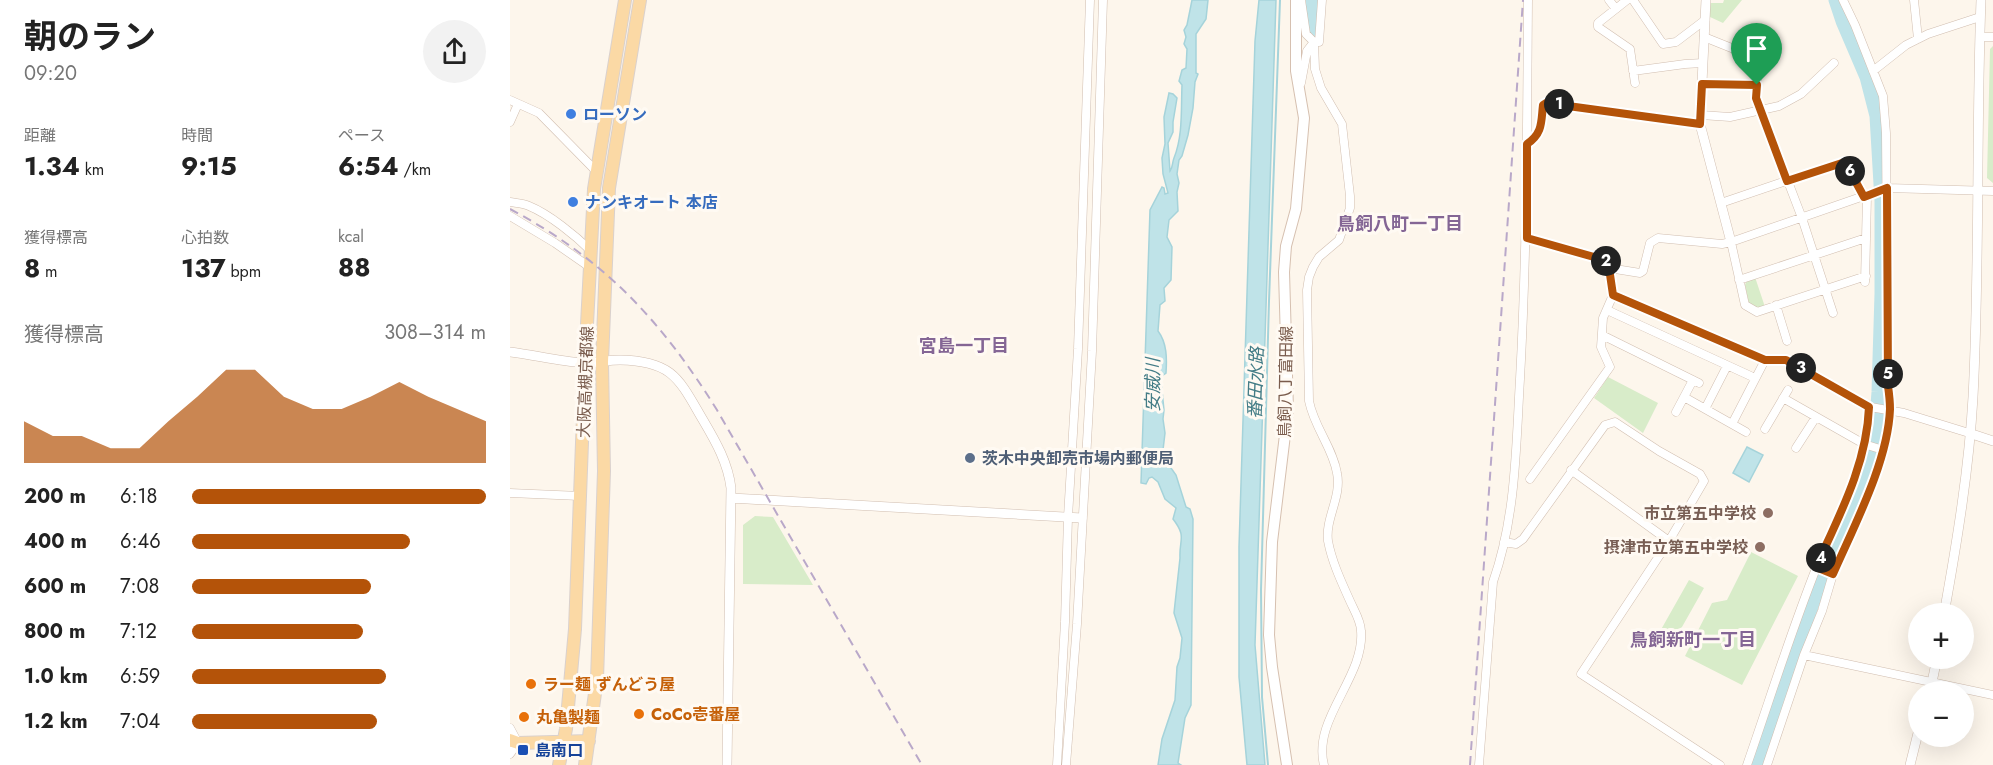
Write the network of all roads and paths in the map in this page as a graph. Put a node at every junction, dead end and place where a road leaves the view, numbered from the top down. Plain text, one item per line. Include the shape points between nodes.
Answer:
1 (625, 0) edge
2 (640, 0) edge
3 (1090, 0) edge
4 (1103, 0) edge
5 (1296, 0) edge
6 (1301, 0) edge
7 (1322, 0) edge
8 (1528, 0) edge
9 (1609, 0) edge
10 (1627, 0) edge
11 (1633, 0) edge
12 (1706, 0) edge
13 (1843, 0) edge
14 (1914, 0) edge
15 (1981, 0) edge
16 (1616, 9) junction
17 (1980, 17) junction
18 (1705, 20) junction
19 (1704, 37) junction
20 (1993, 37) edge
21 (1980, 38) junction
22 (1918, 39) junction
23 (1314, 42) junction
24 (1703, 63) junction
25 (1834, 63) dead end
26 (1633, 71) junction
27 (1873, 71) junction
28 (1635, 83) dead end
29 (1702, 84) junction
30 (1757, 85) junction
31 (1299, 92) junction
32 (514, 102) edge
33 (1761, 111) junction
34 (1700, 120) junction
35 (510, 122) edge
36 (1527, 144) junction
37 (596, 171) junction
38 (1787, 181) junction
39 (1887, 188) junction
40 (1978, 191) junction
41 (1993, 191) edge
42 (1865, 196) junction
43 (510, 202) edge
44 (1721, 203) junction
45 (510, 216) edge
46 (1802, 218) junction
47 (1527, 238) junction
48 (1866, 238) junction
49 (1731, 242) junction
50 (591, 251) junction
51 (1813, 254) junction
52 (591, 268) junction
53 (1609, 268) junction
54 (1739, 280) junction
55 (1824, 289) junction
56 (1613, 295) junction
57 (1776, 305) junction
58 (1606, 310) junction
59 (1833, 314) dead end
60 (1602, 335) junction
61 (1787, 341) dead end
62 (510, 352) edge
63 (1765, 360) junction
64 (602, 362) junction
65 (585, 363) junction
66 (1727, 366) junction
67 (1755, 378) junction
68 (1788, 390) dead end
69 (1684, 398) junction
70 (1783, 398) junction
71 (1870, 407) junction
72 (1705, 409) junction
73 (1886, 409) junction
74 (1676, 412) dead end
75 (1816, 417) junction
76 (1732, 424) junction
77 (1765, 429) dead end
78 (1746, 432) dead end
79 (1969, 433) junction
80 (1993, 441) edge
81 (1864, 444) junction
82 (1796, 448) dead end
83 (1883, 450) junction
84 (1572, 470) junction
85 (1530, 479) dead end
86 (510, 494) edge
87 (580, 495) junction
88 (731, 498) junction
89 (1068, 517) junction
90 (1082, 518) junction
91 (1669, 541) junction
92 (1504, 542) junction
93 (1816, 567) junction
94 (1833, 574) junction
95 (1946, 603) edge
96 (1804, 655) junction
97 (1908, 681) edge
98 (1974, 693) edge
99 (1993, 695) edge
100 (510, 728) edge
101 (564, 740) junction
102 (514, 741) edge
103 (589, 741) junction
104 (1915, 747) edge
105 (510, 754) edge
106 (559, 765) edge
107 (585, 765) edge
108 (727, 765) edge
109 (1057, 765) edge
110 (1066, 765) edge
111 (1287, 765) edge
112 (1324, 765) edge
113 (1479, 765) edge
114 (1720, 765) edge
115 (1747, 765) edge
116 (1767, 765) edge
117 (1910, 765) edge

1 - 37 main road, 大阪高槻京都線
2 - 64 main road, 大阪高槻京都線 via 609,188
3 - 89 street
4 - 90 street via 1092,351
5 - 31 main road, 鳥飼八丁富田線
6 - 23 street via 1306,34
7 - 23 street via 1319,42
8 - 36 street
9 - 16 street
10 - 16 street
11 - 18 street via 1663,44 1676,42
12 - 18 street
13 - 27 street
14 - 22 street
15 - 17 street
16 - 26 street via 1598,27 1630,49
17 - 21 street
17 - 22 street
18 - 19 street
19 - 24 street
19 - 30 street via 1759,59
20 - 21 street
21 - 40 street
22 - 27 street
23 - 31 street via 1306,51
23 - 112 street via 1315,69 1321,88 1342,124 1350,208 1339,240 1319,257 1309,277 1309,401 1311,415 1337,473 1328,540 1362,628 1356,661 1323,740
24 - 26 street
24 - 29 street
25 - 33 street via 1801,94
26 - 28 street
27 - 39 street via 1883,96
29 - 30 street
29 - 34 street
30 - 33 street
31 - 111 main road, 鳥飼八丁富田線 via 1304,118 1301,158 1284,272 1288,410 1272,542 1269,635
32 - 35 street
32 - 37 street via 539,113
33 - 34 street
33 - 38 street
34 - 36 street via 1546,103 1540,131
34 - 44 street
36 - 47 street
37 - 50 main road, 大阪高槻京都線
38 - 42 street via 1845,162
38 - 44 street
38 - 46 street
39 - 40 street
39 - 42 street
39 - 73 street
40 - 41 street
40 - 79 street
42 - 46 street
42 - 48 street
43 - 50 street via 540,212
44 - 49 street
45 - 52 street
46 - 49 street
46 - 51 street
47 - 53 street via 1608,261
47 - 92 street via 1515,474
48 - 51 street
48 - 55 street via 1866,279
49 - 53 street via 1658,238 1650,243 1640,273
49 - 54 street
50 - 52 main road, 大阪高槻京都線
51 - 54 street
51 - 55 street
52 - 65 main road, 大阪高槻京都線
53 - 56 street
54 - 57 street via 1745,305 1757,312
55 - 57 street
55 - 59 street
56 - 58 street
56 - 63 street
57 - 61 street
58 - 60 street
58 - 66 street
60 - 69 street via 1696,382
60 - 85 street via 1601,347 1610,366
62 - 65 street
63 - 67 street
63 - 71 street via 1786,360
64 - 65 street
64 - 88 street via 649,362 671,373 721,451 728,469
64 - 103 main road, 大阪高槻京都線 via 604,471 597,679
65 - 87 main road, 大阪高槻京都線
66 - 67 street
66 - 72 street
67 - 76 street
68 - 70 street
69 - 72 street
69 - 74 street
70 - 75 street
70 - 77 street
71 - 73 street
71 - 81 street
72 - 76 street
73 - 79 street
73 - 83 street
75 - 81 street
75 - 82 street
76 - 78 street
79 - 80 street
79 - 95 street
81 - 83 street
81 - 93 street via 1855,478
83 - 94 street
84 - 91 street
84 - 91 street via 1605,425 1615,422 1700,474 1704,481
84 - 92 street via 1523,538 1516,544
86 - 87 street
87 - 101 main road, 大阪高槻京都線 via 575,628
88 - 89 street
88 - 108 street
89 - 90 street
89 - 109 street
90 - 110 street
91 - 114 street via 1581,674
92 - 113 street via 1493,582
93 - 94 street
93 - 115 street
94 - 96 street
96 - 97 street
96 - 116 street
98 - 99 street
100 - 102 street
101 - 102 main road
101 - 103 main road
101 - 106 main road, 大阪高槻京都線
102 - 105 street
103 - 107 main road, 大阪高槻京都線
104 - 117 street

